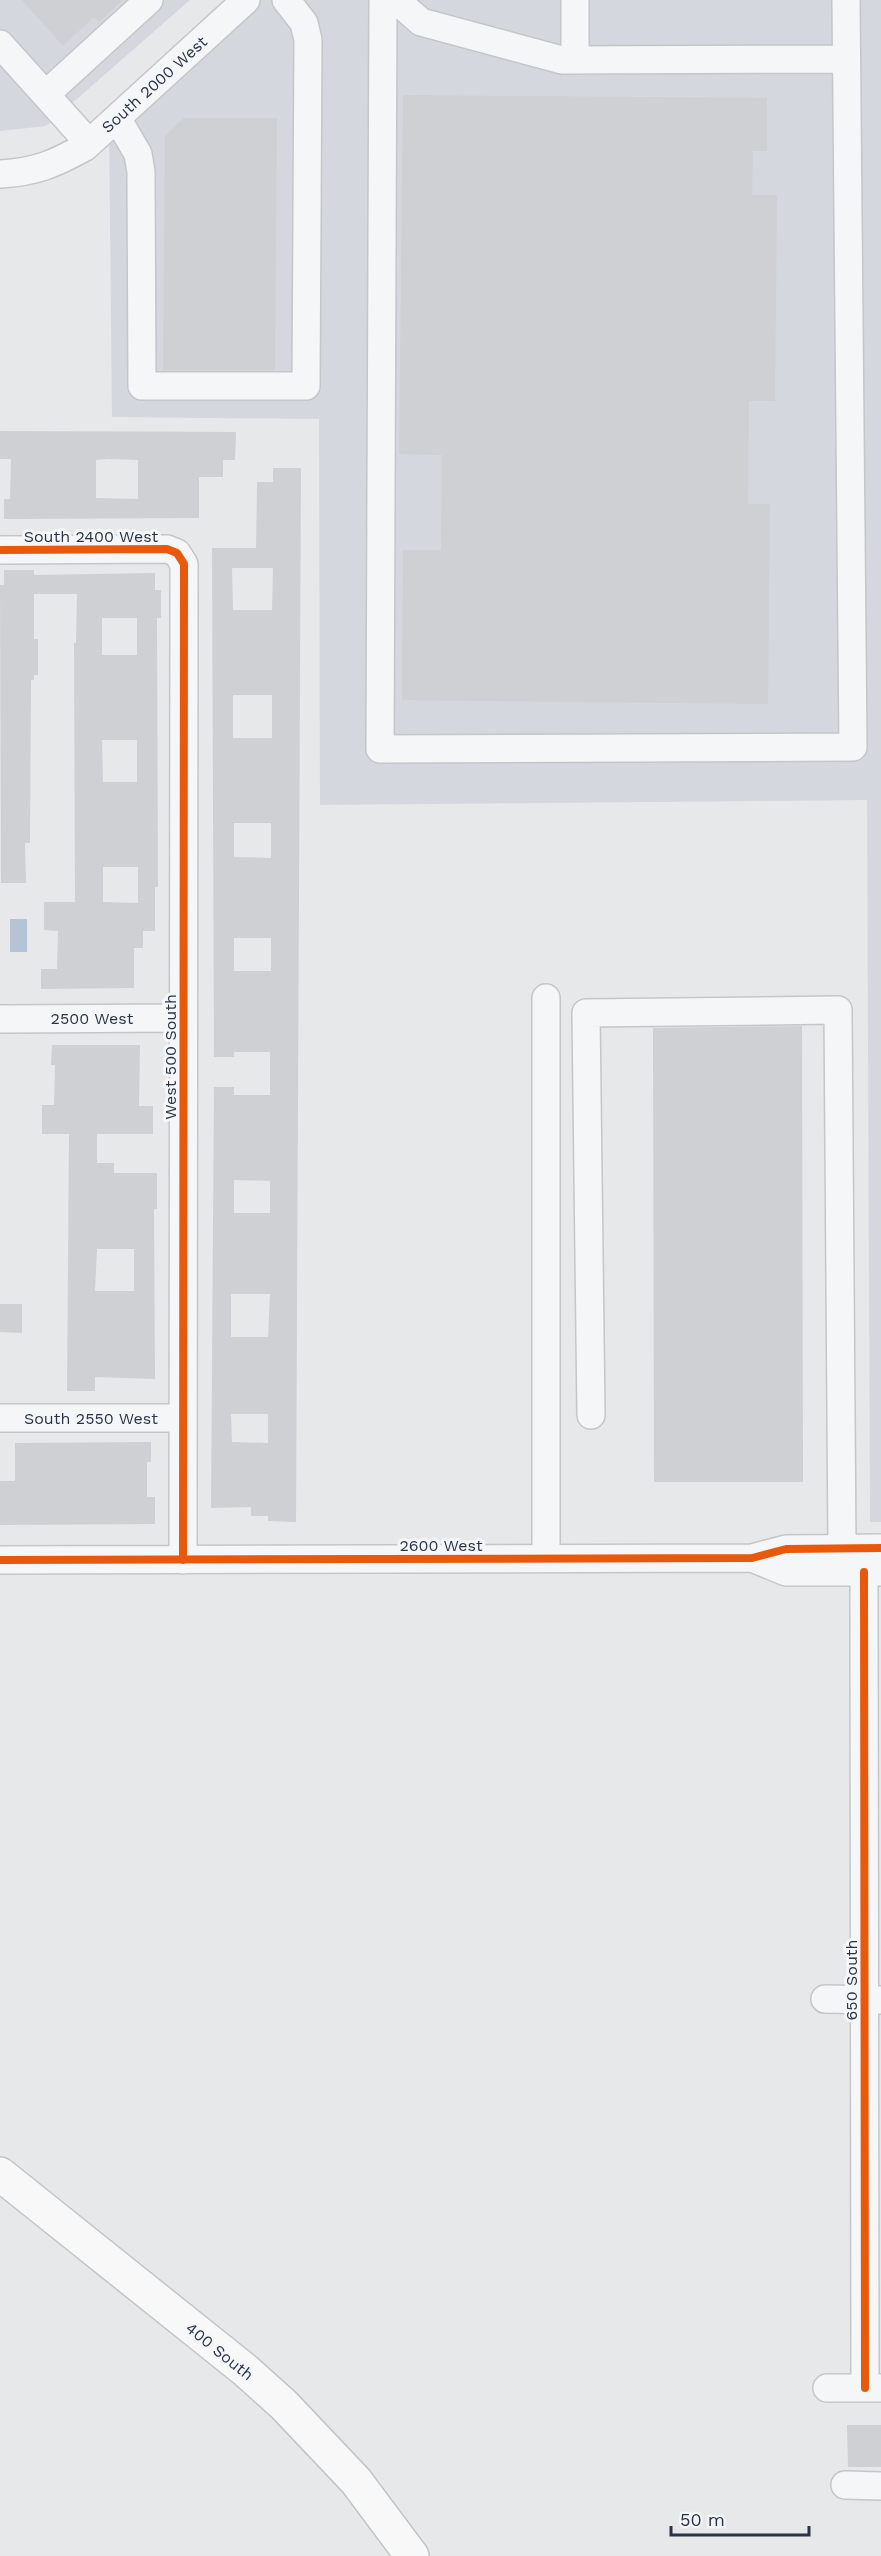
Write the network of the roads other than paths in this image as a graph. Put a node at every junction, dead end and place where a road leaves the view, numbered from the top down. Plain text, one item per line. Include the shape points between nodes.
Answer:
1 (149, 0) edge
2 (246, 0) edge
3 (285, 0) edge
4 (383, 0) edge
5 (396, 0) edge
6 (576, 0) edge
7 (846, 0) edge
8 (0, 44) edge
9 (846, 59) junction
10 (575, 60) junction
11 (46, 94) junction
12 (117, 118) junction
13 (89, 143) junction
14 (0, 174) edge
15 (0, 549) edge
16 (179, 556) joint
17 (546, 998) dead end
18 (0, 1018) edge
19 (183, 1018) junction
20 (591, 1415) dead end
21 (0, 1418) edge
22 (182, 1418) junction
23 (842, 1548) junction
24 (881, 1548) edge
25 (546, 1558) junction
26 (752, 1558) junction
27 (0, 1560) edge
28 (183, 1560) junction
29 (873, 1572) edge
30 (873, 1906) edge
31 (825, 1999) dead end
32 (873, 2000) edge
33 (0, 2174) edge
34 (872, 2298) edge
35 (827, 2388) dead end
36 (873, 2388) edge
37 (845, 2485) dead end
38 (881, 2486) edge
39 (412, 2556) edge

1 - 11 street
2 - 12 street, South 2000 West
3 - 12 street via 304,23 308,39 306,386 142,386 141,172 138,154
4 - 9 street via 380,749 853,747
5 - 10 street via 421,22 561,60
6 - 10 street
7 - 9 street
8 - 11 street
9 - 10 street
11 - 13 street
12 - 13 street, South 2000 West
13 - 14 street, South 2000 West via 58,161 27,172
15 - 16 street, South 2400 West via 167,549
16 - 19 street, West 500 South via 185,572
17 - 25 street
18 - 19 street, 2500 West
19 - 22 street, West 500 South
20 - 23 street via 586,1012 838,1010
21 - 22 street, South 2550 West
22 - 28 street, West 500 South
23 - 24 street, 2600 West
23 - 26 street, 2600 West via 786,1549
25 - 26 street, 2600 West
25 - 28 street, 2600 West
26 - 29 street, 2600 West via 786,1572
27 - 28 street, 2600 West
29 - 30 street, 650 South
30 - 32 street, 650 South
31 - 32 street
32 - 34 street, 650 South
33 - 39 main road, 400 South via 284,2405 356,2481
34 - 36 street, 650 South
35 - 36 street
37 - 38 street

